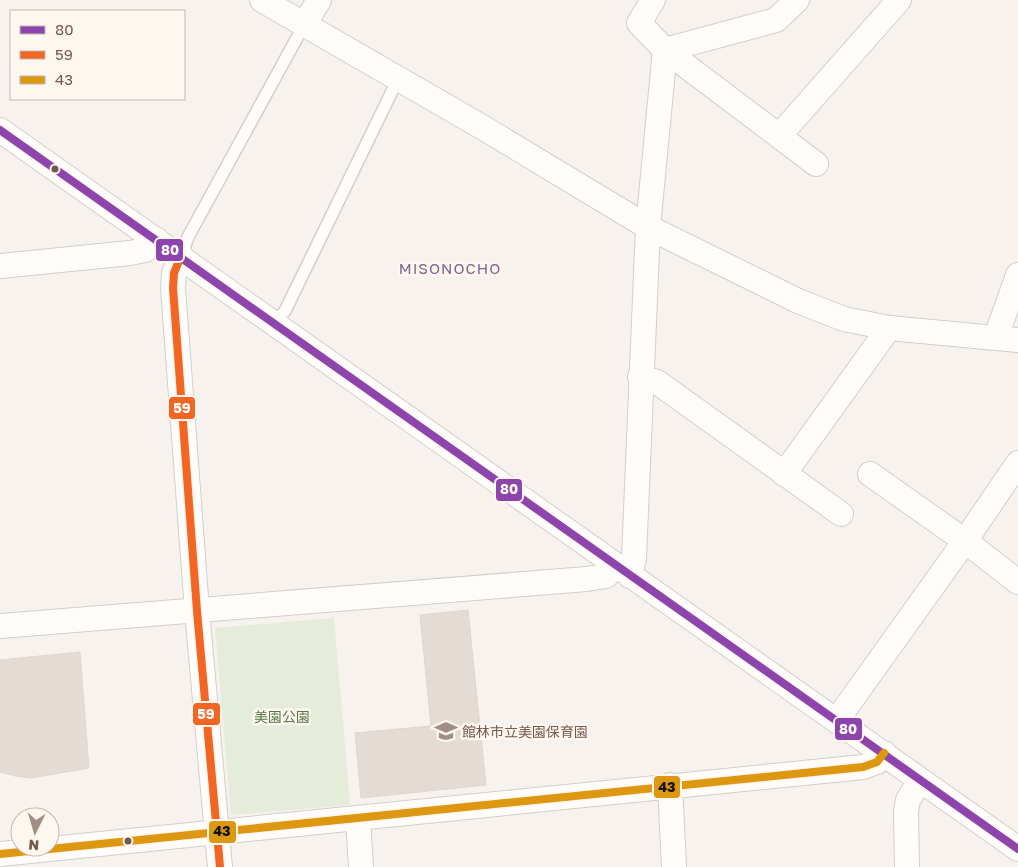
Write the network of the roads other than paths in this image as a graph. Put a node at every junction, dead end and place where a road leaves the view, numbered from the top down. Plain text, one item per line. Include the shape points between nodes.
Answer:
1 (262, 0) edge
2 (319, 0) edge
3 (653, 0) edge
4 (797, 0) edge
5 (899, 0) edge
6 (304, 25) junction
7 (665, 50) junction
8 (398, 79) junction
9 (0, 130) edge
10 (779, 136) junction
11 (816, 164) dead end
12 (648, 227) junction
13 (157, 240) junction
14 (181, 256) junction
15 (0, 266) edge
16 (1018, 275) edge
17 (273, 324) junction
18 (889, 328) junction
19 (1007, 339) edge
20 (640, 377) junction
21 (1018, 463) edge
22 (784, 474) junction
23 (870, 474) dead end
24 (841, 514) dead end
25 (965, 541) junction
26 (622, 571) junction
27 (1018, 582) edge
28 (197, 610) junction
29 (0, 626) edge
30 (837, 720) junction
31 (884, 753) junction
32 (920, 781) junction
33 (670, 785) junction
34 (358, 818) junction
35 (217, 833) junction
36 (1018, 849) edge
37 (0, 854) edge
38 (220, 867) edge
39 (361, 867) edge
40 (674, 867) edge
41 (907, 867) edge

1 - 6 street
2 - 6 street
3 - 7 street via 639,22
4 - 7 street via 776,20
5 - 10 street
6 - 8 street
6 - 14 lane via 188,237
7 - 10 street
7 - 12 street
8 - 12 street
8 - 17 lane via 285,311
9 - 13 street
10 - 11 street
12 - 18 street via 798,301 844,319
12 - 20 street
13 - 14 street
13 - 15 street via 145,250 130,253
14 - 17 street
14 - 28 street via 174,273 173,288
16 - 19 street
17 - 26 street
18 - 19 street
18 - 22 street
20 - 22 street via 657,382
20 - 26 street via 634,558
21 - 25 street
22 - 24 street
23 - 25 street
25 - 27 street
25 - 30 street
26 - 28 street via 587,579
26 - 30 street
28 - 29 street
28 - 35 street
30 - 31 street
31 - 32 street
31 - 33 street via 877,762 863,767
32 - 36 street
32 - 41 street via 908,800 906,812
33 - 34 street
33 - 40 street
34 - 35 street
34 - 39 street
35 - 37 street
35 - 38 street

